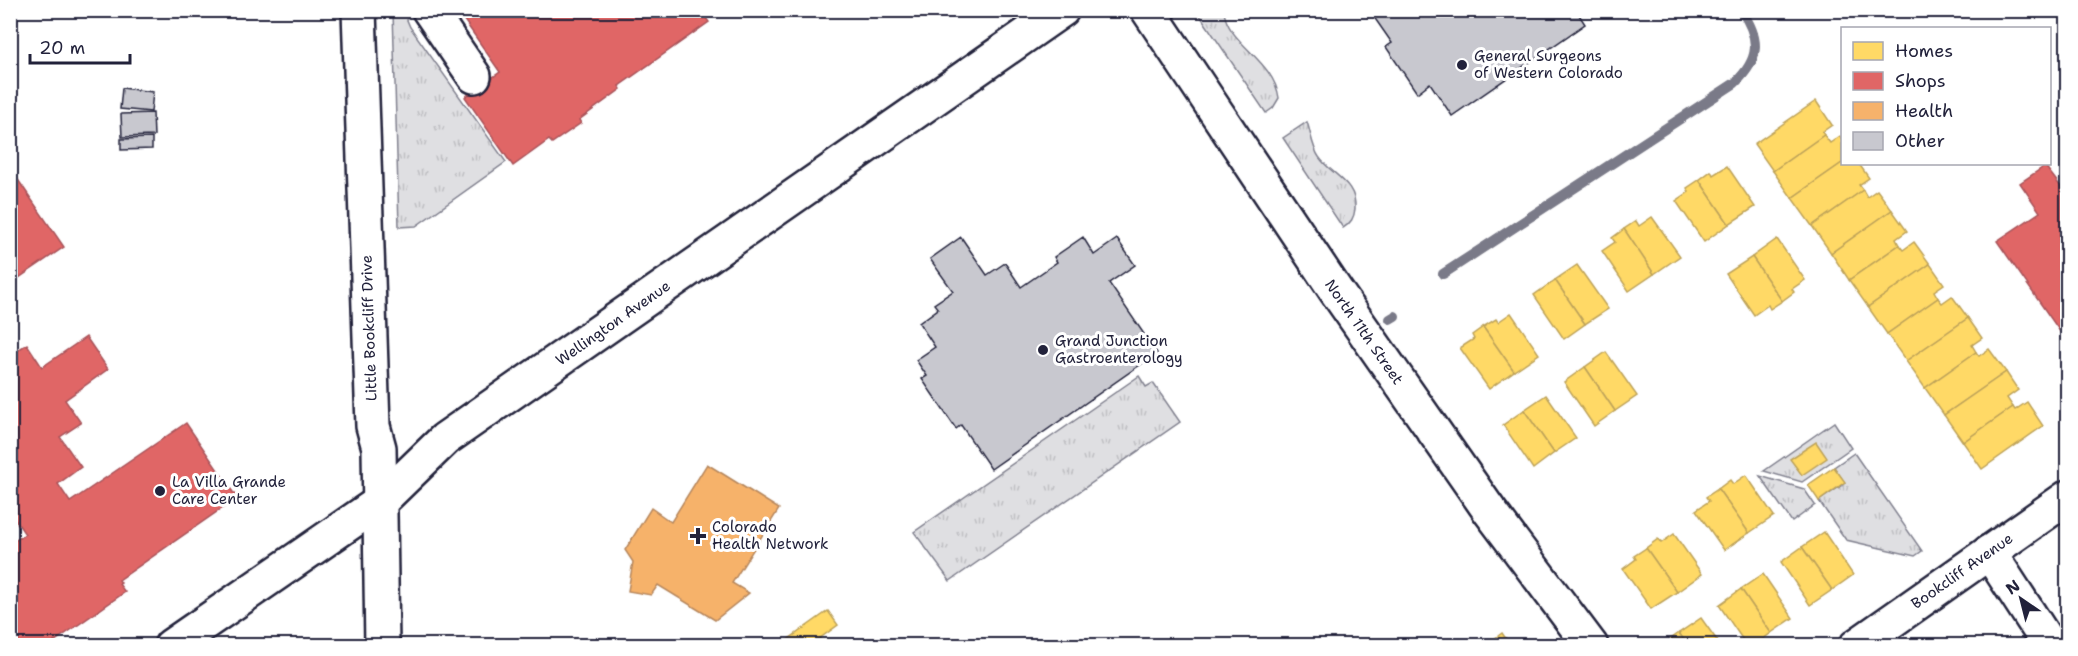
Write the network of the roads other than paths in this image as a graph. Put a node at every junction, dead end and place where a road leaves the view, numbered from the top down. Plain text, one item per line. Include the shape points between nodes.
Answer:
1 (359, 10) edge
2 (429, 10) edge
3 (1062, 10) edge
4 (1148, 10) edge
5 (474, 76) dead end
6 (2067, 497) edge
7 (380, 502) junction
8 (1989, 552) junction
9 (171, 645) edge
10 (382, 645) edge
11 (1591, 645) edge
12 (1856, 645) edge
13 (2050, 645) edge

1 - 7 street, Little Bookcliff Drive via 373,426 379,448
2 - 5 street
3 - 7 street, Wellington Avenue via 445,440
4 - 11 street, North 11th Street via 1475,491
6 - 8 street, Bookcliff Avenue
7 - 9 street, Wellington Avenue
7 - 10 street, Little Bookcliff Drive
8 - 12 street, Bookcliff Avenue
8 - 13 street

